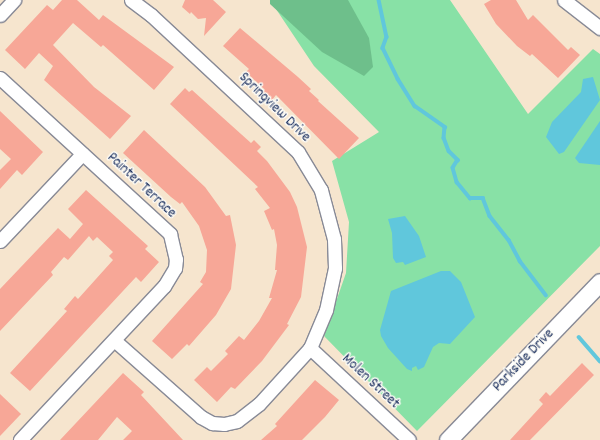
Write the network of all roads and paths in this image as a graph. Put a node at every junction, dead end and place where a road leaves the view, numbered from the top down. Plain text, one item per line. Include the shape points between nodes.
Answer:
1 (14, 0) edge
2 (131, 0) edge
3 (564, 0) edge
4 (0, 15) edge
5 (600, 28) edge
6 (0, 78) edge
7 (82, 154) junction
8 (0, 241) edge
9 (600, 282) edge
10 (114, 340) junction
11 (310, 348) junction
12 (20, 440) edge
13 (409, 440) edge
14 (448, 440) edge

1 - 4 street
2 - 11 street, Springview Drive via 151,15 288,141 315,177 332,226 335,261 326,310
3 - 5 street
6 - 7 street, Painter Terrace
7 - 8 street
7 - 10 street, Painter Terrace via 170,234 176,251 175,268 170,278
9 - 14 main road, Parkside Drive
10 - 11 street, Springview Drive via 201,417 224,424 237,421 259,404
10 - 12 street, Painter Terrace
11 - 13 street, Molen Street

